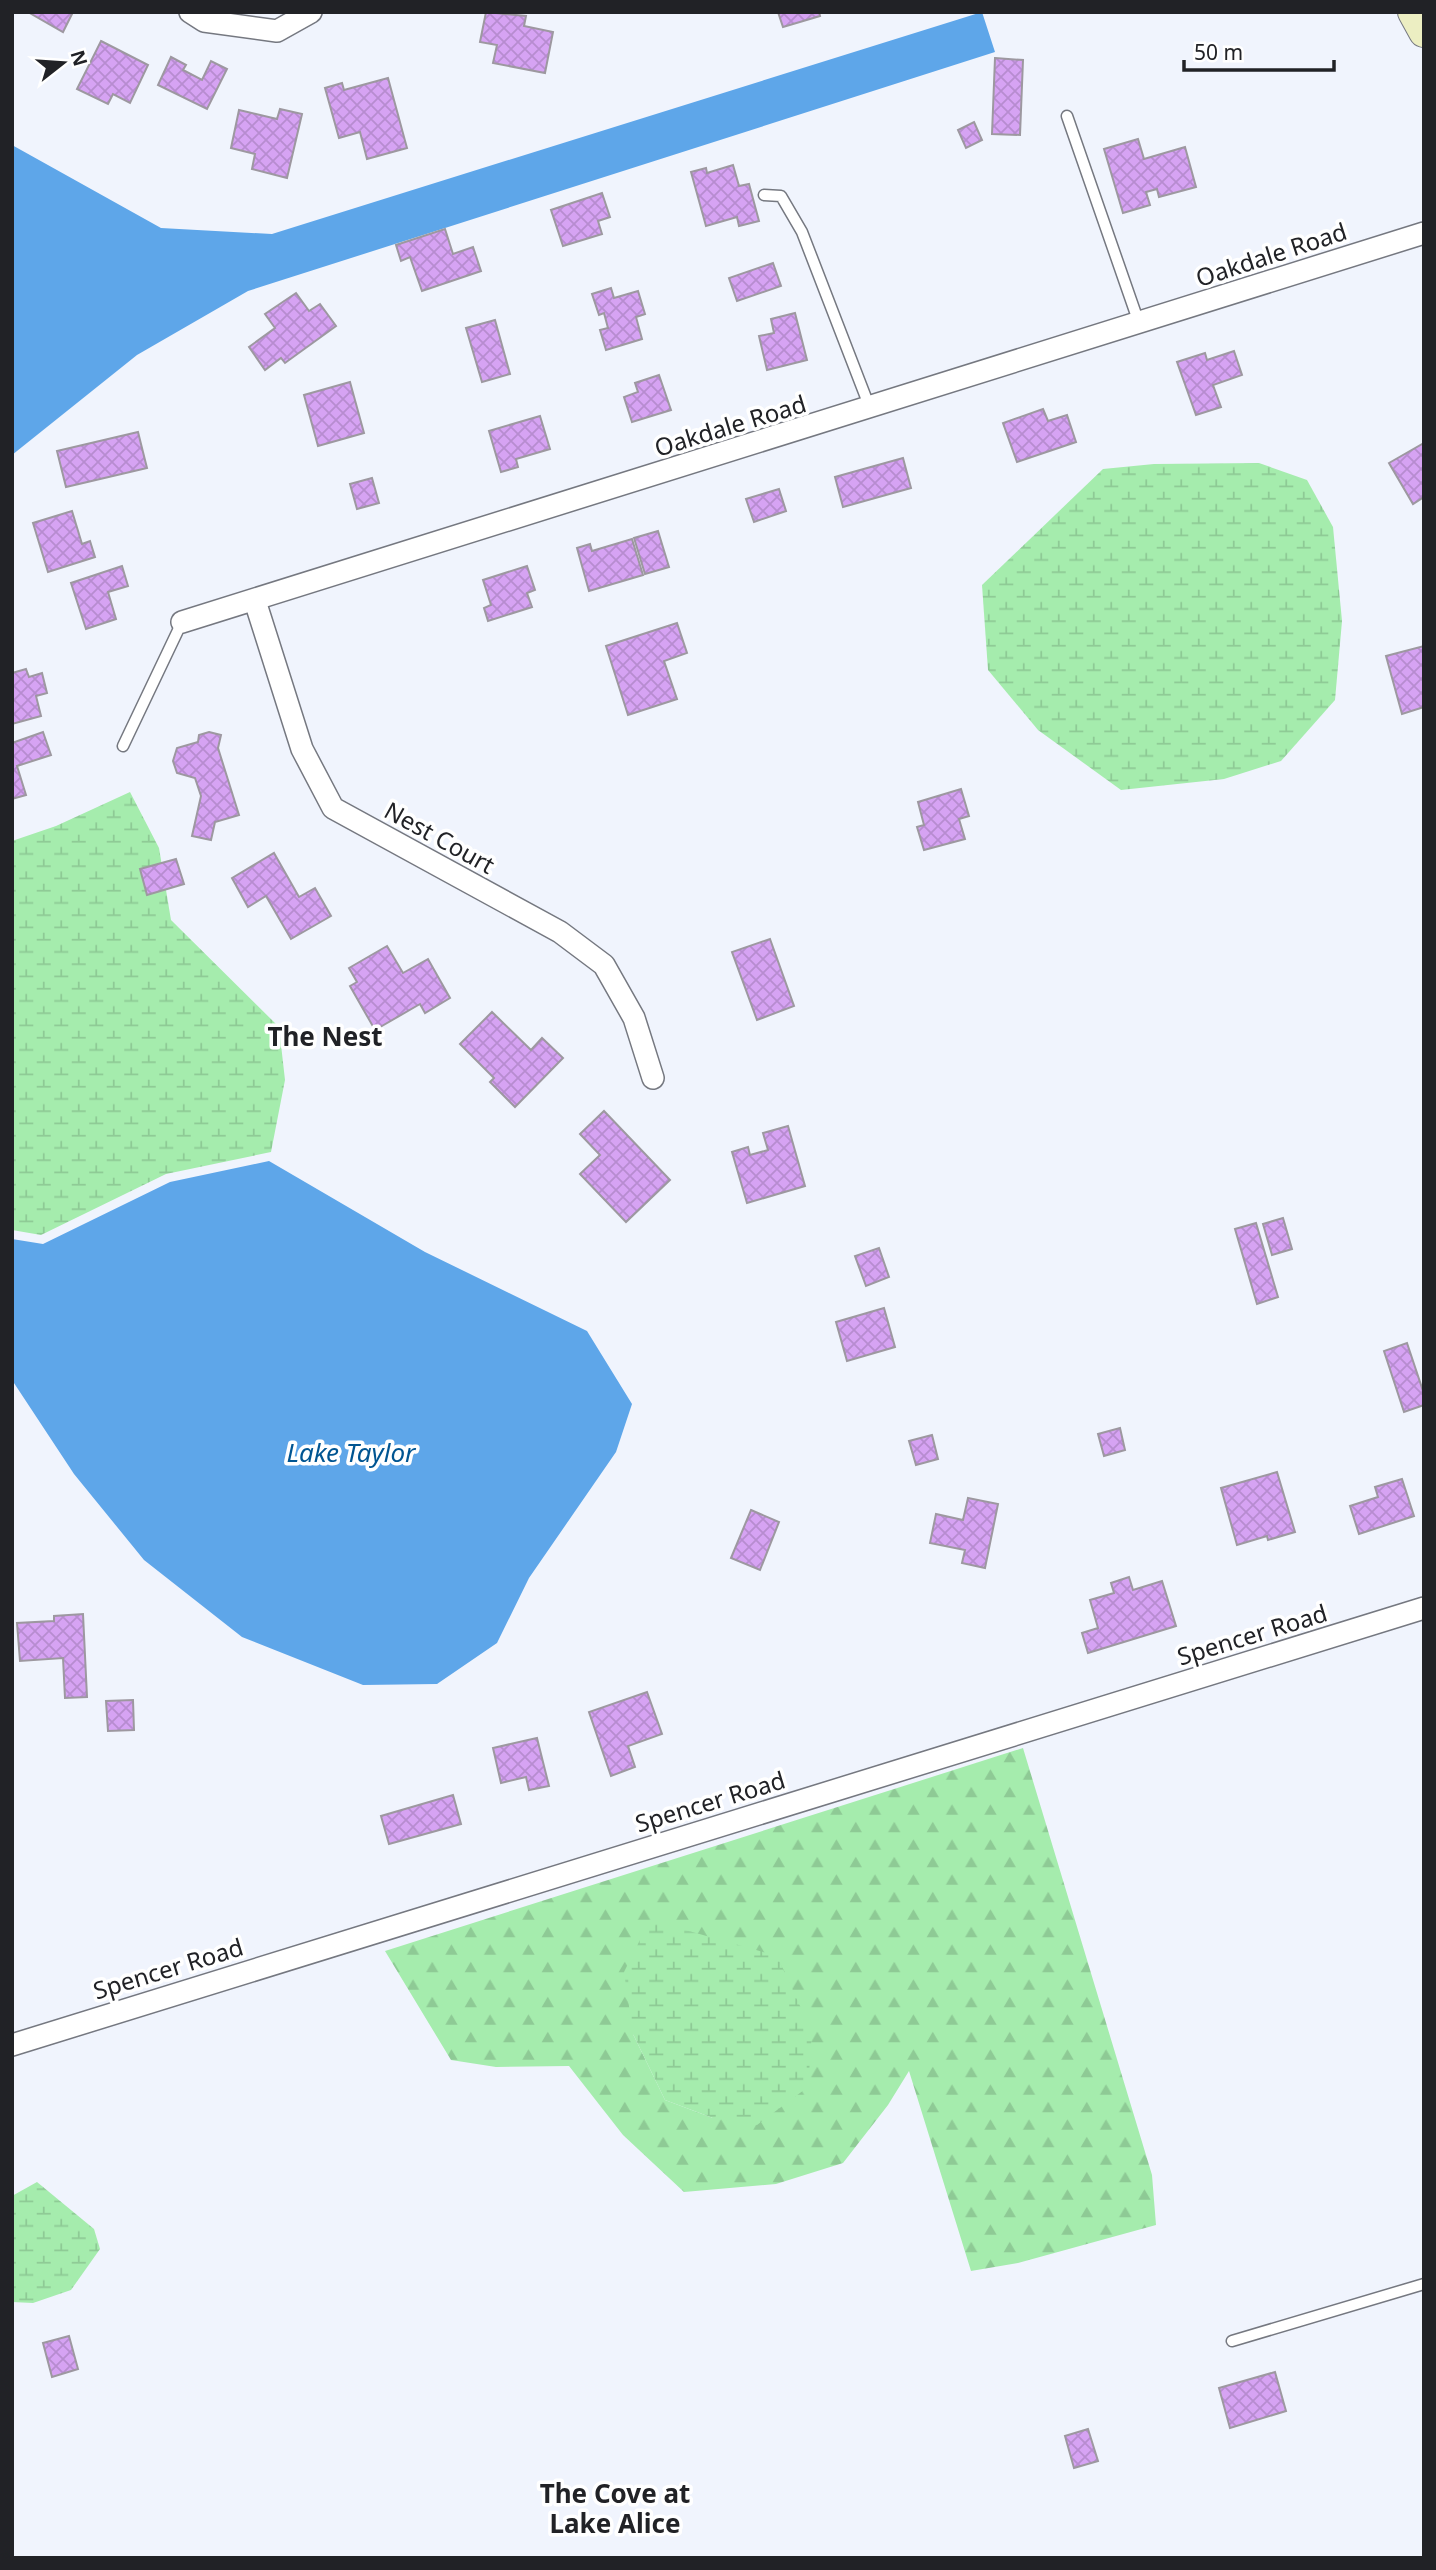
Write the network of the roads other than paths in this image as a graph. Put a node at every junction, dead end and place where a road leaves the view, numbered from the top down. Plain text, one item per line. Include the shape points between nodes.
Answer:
1 (190, 12) edge
2 (311, 12) edge
3 (1413, 12) edge
4 (1424, 32) edge
5 (1067, 117) dead end
6 (764, 195) dead end
7 (1424, 233) edge
8 (1139, 323) junction
9 (870, 408) junction
10 (255, 601) junction
11 (182, 622) joint
12 (123, 746) dead end
13 (653, 1078) dead end
14 (1424, 1608) edge
15 (12, 2045) edge
16 (1424, 2284) edge
17 (1232, 2341) dead end

1 - 2 street via 204,21 277,31
3 - 4 main road
5 - 8 lane
6 - 9 lane via 781,196 802,232
7 - 8 street, Oakdale Road
8 - 9 street, Oakdale Road
9 - 10 street, Oakdale Road
10 - 11 street, Oakdale Road
10 - 13 street, Nest Court via 302,749 333,808 560,932 604,965 634,1018
11 - 12 lane, Oakdale Road
14 - 15 street, Spencer Road
16 - 17 lane

